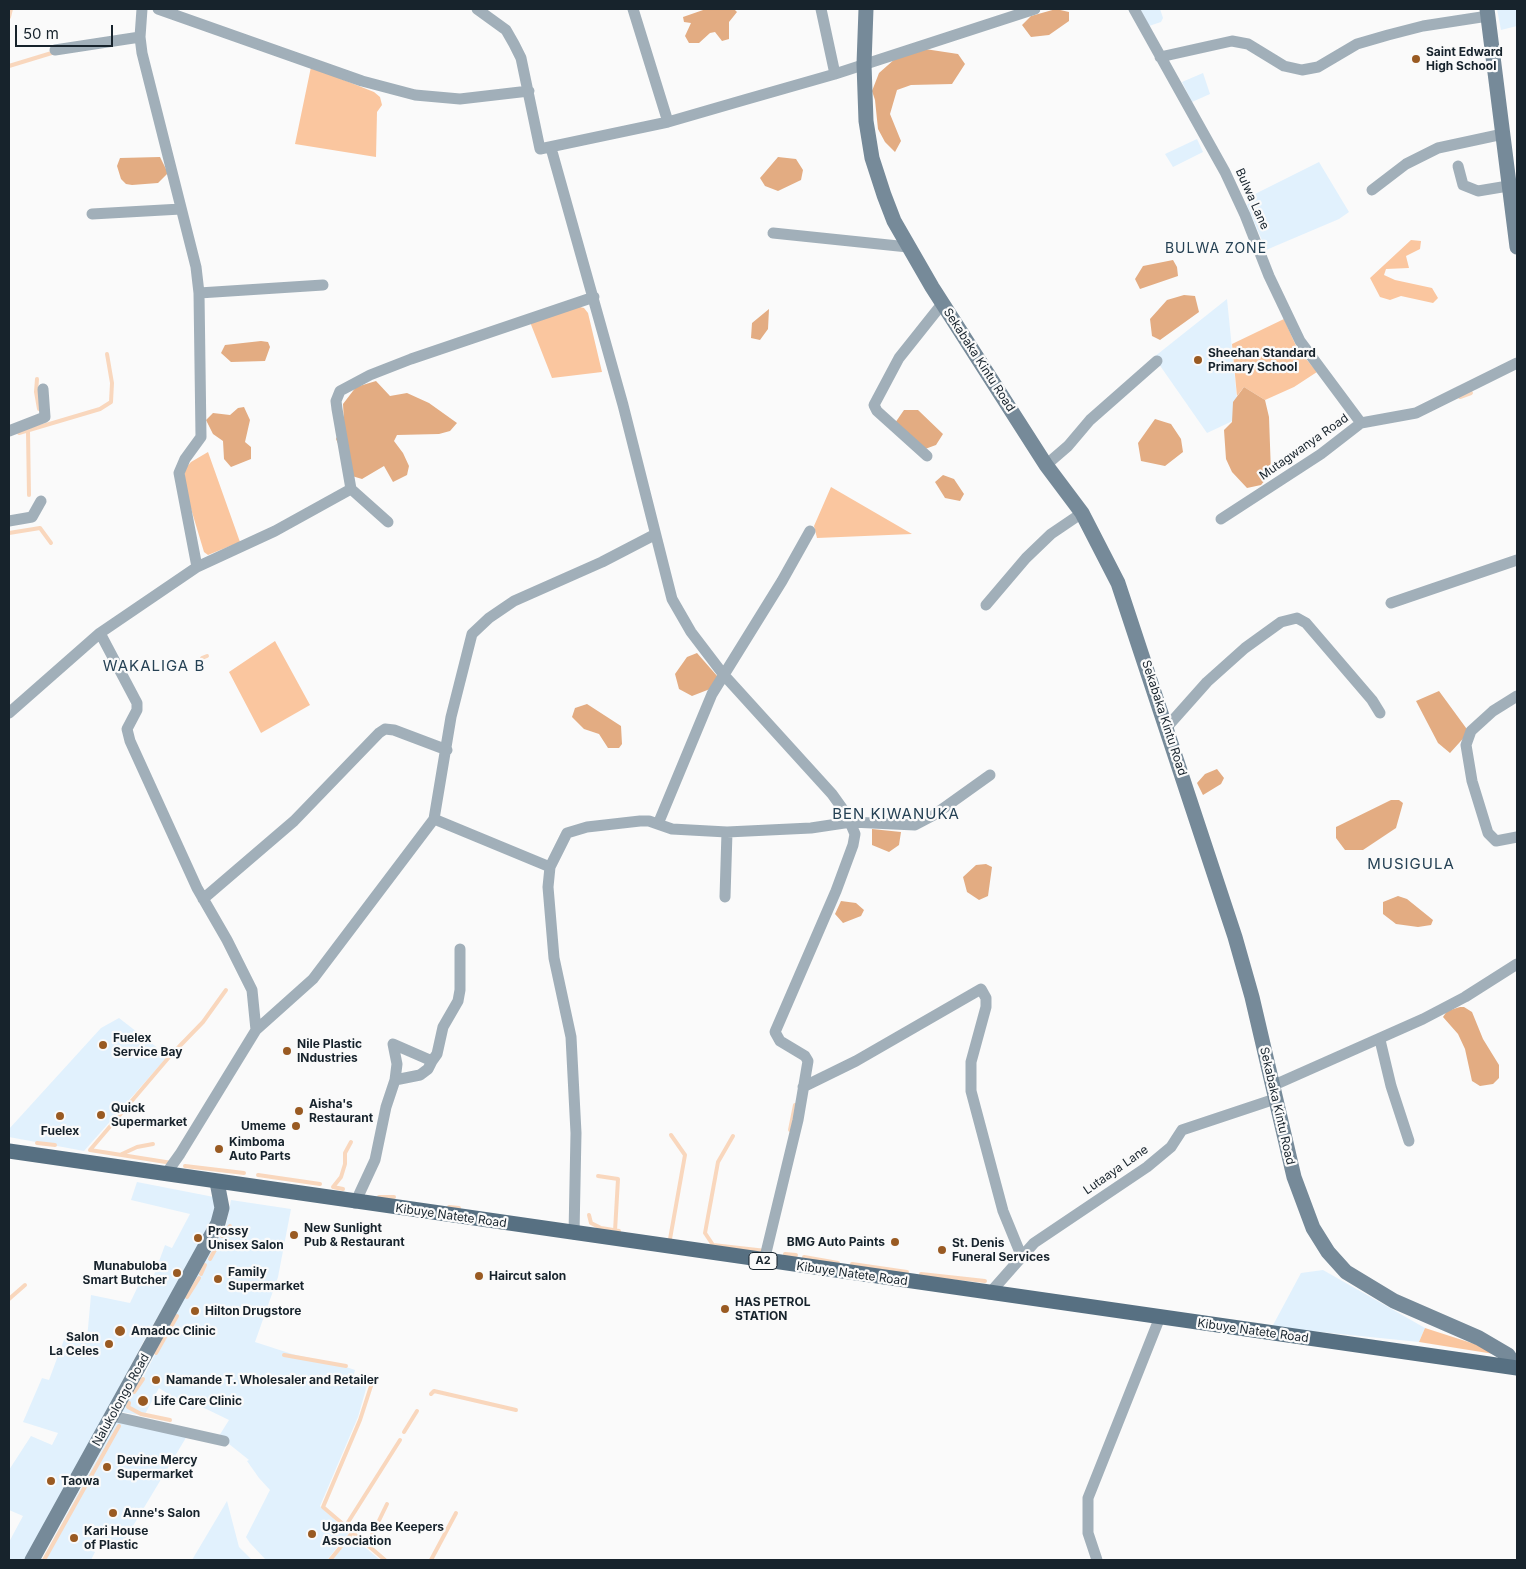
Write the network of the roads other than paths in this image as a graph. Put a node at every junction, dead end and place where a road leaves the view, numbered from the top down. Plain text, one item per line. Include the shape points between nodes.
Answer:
1 (142, 9) edge
2 (158, 9) edge
3 (477, 9) edge
4 (633, 9) edge
5 (821, 9) edge
6 (866, 9) edge
7 (1035, 9) edge
8 (1134, 9) edge
9 (1488, 12) edge
10 (140, 37) junction
11 (55, 50) dead end
12 (1160, 57) junction
13 (864, 64) junction
14 (835, 74) junction
15 (528, 91) junction
16 (668, 122) junction
17 (1503, 134) junction
18 (551, 148) junction
19 (1458, 166) dead end
20 (1508, 186) junction
21 (1372, 190) dead end
22 (181, 209) junction
23 (92, 214) dead end
24 (1515, 217) edge
25 (773, 233) dead end
26 (908, 247) junction
27 (1517, 247) edge
28 (324, 285) dead end
29 (199, 293) junction
30 (594, 297) junction
31 (942, 304) junction
32 (1157, 361) dead end
33 (1517, 364) edge
34 (43, 389) dead end
35 (1361, 423) junction
36 (9, 431) edge
37 (927, 456) dead end
38 (1046, 465) junction
39 (351, 489) junction
40 (41, 501) dead end
41 (1082, 513) junction
42 (1221, 519) dead end
43 (9, 521) edge
44 (388, 522) dead end
45 (810, 531) dead end
46 (654, 535) junction
47 (1517, 560) edge
48 (197, 567) junction
49 (1391, 603) dead end
50 (986, 605) dead end
51 (100, 633) junction
52 (723, 674) junction
53 (1517, 696) edge
54 (9, 713) edge
55 (1380, 713) dead end
56 (1167, 727) junction
57 (447, 750) junction
58 (990, 775) dead end
59 (434, 819) junction
60 (851, 822) junction
61 (658, 824) junction
62 (727, 832) junction
63 (1517, 837) edge
64 (550, 867) junction
65 (725, 897) dead end
66 (203, 899) junction
67 (460, 949) dead end
68 (1517, 964) edge
69 (256, 1030) junction
70 (1380, 1040) junction
71 (432, 1061) junction
72 (395, 1080) junction
73 (803, 1087) junction
74 (1274, 1092) junction
75 (1409, 1141) dead end
76 (9, 1151) edge
77 (165, 1175) junction
78 (217, 1182) junction
79 (355, 1202) junction
80 (574, 1234) junction
81 (1021, 1255) junction
82 (764, 1261) junction
83 (989, 1294) junction
84 (1160, 1317) junction
85 (1512, 1367) edge
86 (112, 1416) junction
87 (224, 1441) dead end
88 (32, 1560) edge
89 (1097, 1560) edge

1 - 10 street
2 - 15 street via 396,91 460,99
3 - 15 street via 506,30 520,58
4 - 16 street
5 - 14 street
6 - 13 street, Sekabaka Kintu Road
7 - 13 street
8 - 12 street, Bulwa Lane
9 - 12 street via 1357,44 1318,67 1302,70 1284,66 1248,44 1232,41
9 - 17 street
10 - 11 street
10 - 22 street
12 - 35 street, Bulwa Lane via 1225,172 1300,341
13 - 14 street
13 - 26 street, Sekabaka Kintu Road via 866,121 872,158 894,221
14 - 16 street
15 - 18 street via 540,148
16 - 18 street
17 - 20 street
17 - 21 street via 1438,148 1406,164
18 - 30 street
19 - 20 street via 1463,185 1470,188 1478,191
20 - 24 street
22 - 23 street
22 - 29 street via 196,267
24 - 27 street
25 - 26 street
26 - 31 street, Sekabaka Kintu Road
28 - 29 street
29 - 48 street via 201,437 179,473
30 - 39 street via 370,374 340,391 336,401
30 - 46 street
31 - 37 street via 899,358 874,405
31 - 38 street, Sekabaka Kintu Road
32 - 38 street via 1090,420
33 - 35 street, Mutagwanya Road via 1416,412
34 - 36 street via 45,417
35 - 42 street, Mutagwanya Road via 1321,454
38 - 41 street, Sekabaka Kintu Road
39 - 44 street
39 - 48 street via 275,531
40 - 43 street via 32,517
41 - 50 street via 1051,534
41 - 56 street, Sekabaka Kintu Road via 1118,583
45 - 52 street
46 - 52 street via 666,583 678,612
46 - 57 street via 514,601 472,634 451,717
47 - 49 street
48 - 51 street
51 - 54 street
51 - 66 street via 136,702 137,710 128,726 130,742
52 - 60 street via 820,779
52 - 61 street via 695,732
53 - 63 street via 1471,730 1466,745 1474,789 1488,833 1496,841
55 - 56 street via 1306,623 1297,618 1281,622 1245,648 1207,682
56 - 74 street, Sekabaka Kintu Road via 1252,997
57 - 59 street
57 - 66 street via 394,730 379,733 294,821
58 - 60 street via 919,824
59 - 64 street
59 - 69 street via 313,979
60 - 62 street via 811,828
60 - 73 street via 854,845 775,1032 780,1041 807,1058
61 - 62 street via 672,829
61 - 64 street via 626,822 570,831
62 - 65 street
64 - 80 street via 549,905 554,958 568,1021 572,1058 576,1132
66 - 69 street via 252,990
67 - 71 street via 459,996 443,1027 437,1054
68 - 70 street, Lutaaya Lane via 1465,997
69 - 77 street
70 - 74 street, Lutaaya Lane
70 - 75 street
71 - 72 street via 425,1073
71 - 72 street via 394,1044
72 - 79 street via 375,1160
73 - 81 street via 856,1061 980,989 986,998 986,1007 971,1062 971,1091 1003,1211
73 - 82 street
74 - 81 street, Lutaaya Lane via 1182,1130 1171,1147 1147,1167
74 - 85 street, Sekabaka Kintu Road via 1304,1205 1328,1252 1346,1272 1394,1301 1479,1338 1508,1355
76 - 77 main road, Kibuye Natete Road / A2
77 - 78 main road, Kibuye Natete Road / A2
78 - 79 main road, Kibuye Natete Road / A2
78 - 86 street, Nalukolongo Road via 222,1208 218,1223
79 - 80 main road, Kibuye Natete Road / A2
80 - 82 main road, Kibuye Natete Road / A2
81 - 83 street, Lutaaya Lane
82 - 83 main road, Kibuye Natete Road / A2
83 - 84 main road, Kibuye Natete Road / A2
84 - 85 main road, Kibuye Natete Road / A2
84 - 89 street via 1088,1498 1088,1533
86 - 87 street
86 - 88 street, Nalukolongo Road

